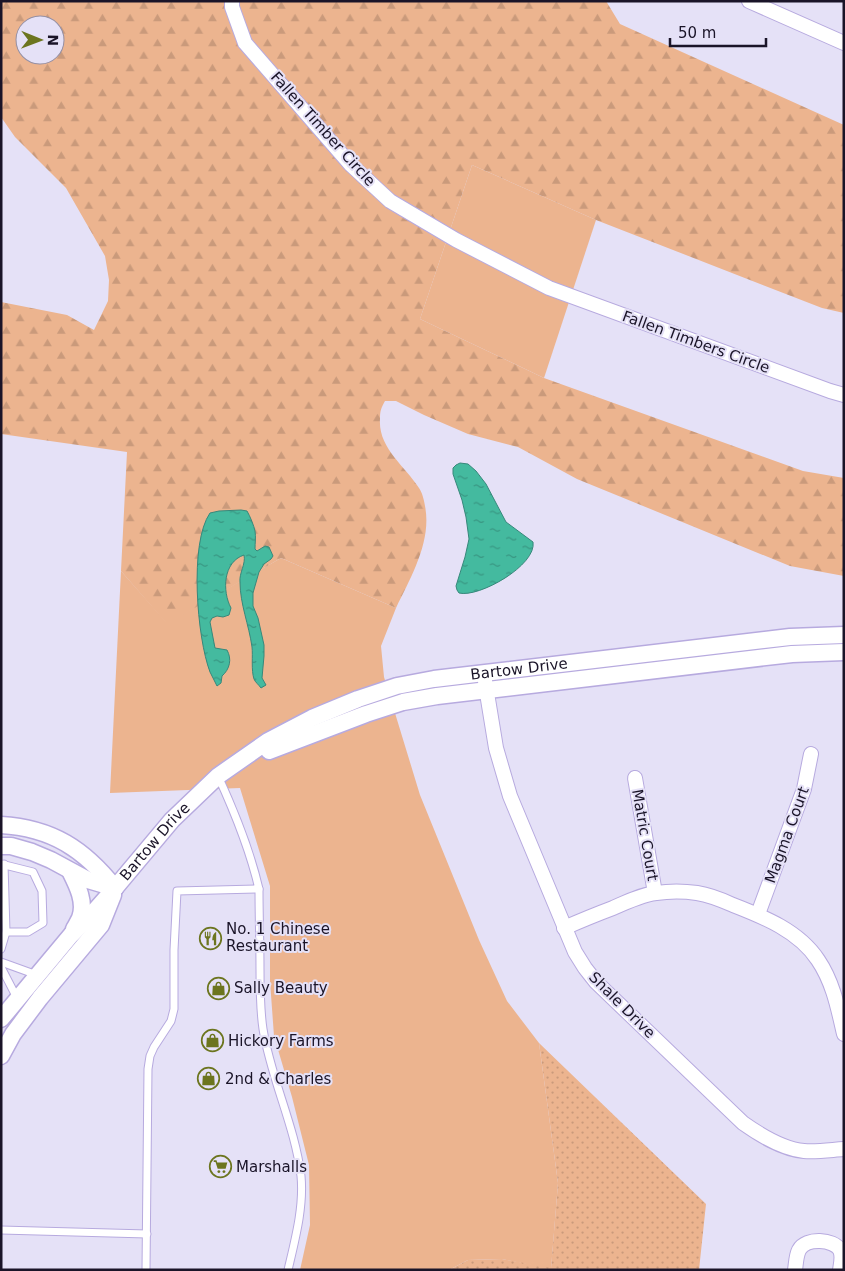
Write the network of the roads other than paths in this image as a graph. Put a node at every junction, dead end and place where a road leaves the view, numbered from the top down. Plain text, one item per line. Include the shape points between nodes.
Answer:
1 (232, 1) edge
2 (749, 1) edge
3 (844, 43) edge
4 (549, 288) joint
5 (844, 395) edge
6 (844, 635) edge
7 (844, 652) edge
8 (484, 673) junction
9 (486, 691) junction
10 (811, 754) dead end
11 (218, 776) junction
12 (636, 778) dead end
13 (1, 825) edge
14 (1, 846) edge
15 (3, 864) edge
16 (70, 871) junction
17 (115, 888) junction
18 (259, 889) junction
19 (655, 893) junction
20 (758, 914) junction
21 (564, 928) junction
22 (6, 932) junction
23 (71, 935) junction
24 (1, 949) edge
25 (1, 962) edge
26 (1, 967) edge
27 (37, 975) junction
28 (18, 999) junction
29 (1, 1019) edge
30 (844, 1034) edge
31 (1, 1056) edge
32 (844, 1148) edge
33 (1, 1230) edge
34 (147, 1234) junction
35 (146, 1270) edge
36 (288, 1270) edge
37 (795, 1270) edge
38 (840, 1270) edge

1 - 4 street, Fallen Timber Circle via 245,43 350,164 390,201 456,240
2 - 3 street
4 - 5 street, Fallen Timbers Circle
6 - 8 street, Bartow Drive via 790,637
7 - 9 street, Bartow Drive via 792,654
8 - 9 street, Shale Drive
8 - 11 street, Bartow Drive via 397,686 358,699 268,741
9 - 11 street, Bartow Drive via 403,702 274,749
9 - 21 street, Shale Drive via 496,748 510,796
10 - 20 street, Magma Court via 804,789
11 - 17 street, Bartow Drive via 172,820
11 - 18 lane via 248,851
12 - 19 street, Matric Court
13 - 17 street via 42,831 61,840 101,870
14 - 16 street via 32,852
15 - 22 lane
15 - 22 lane via 33,872 42,891 43,923 28,932
16 - 17 street
16 - 23 street via 79,889 82,906
17 - 23 street, Bartow Drive
17 - 31 street via 102,925 40,998
18 - 34 lane via 176,891 174,1009 171,1021 150,1056 148,1069
18 - 36 lane via 263,1030 301,1177 297,1230
19 - 20 street via 697,893
19 - 21 street
20 - 30 street via 784,928 817,958 829,979
21 - 32 street, Shale Drive via 575,952 596,982 743,1123 760,1135 802,1151
22 - 24 lane
23 - 27 street
25 - 27 lane
26 - 28 lane
27 - 28 street
28 - 29 street
33 - 34 lane
34 - 35 lane
37 - 38 street via 798,1252 803,1245 816,1240 839,1248

